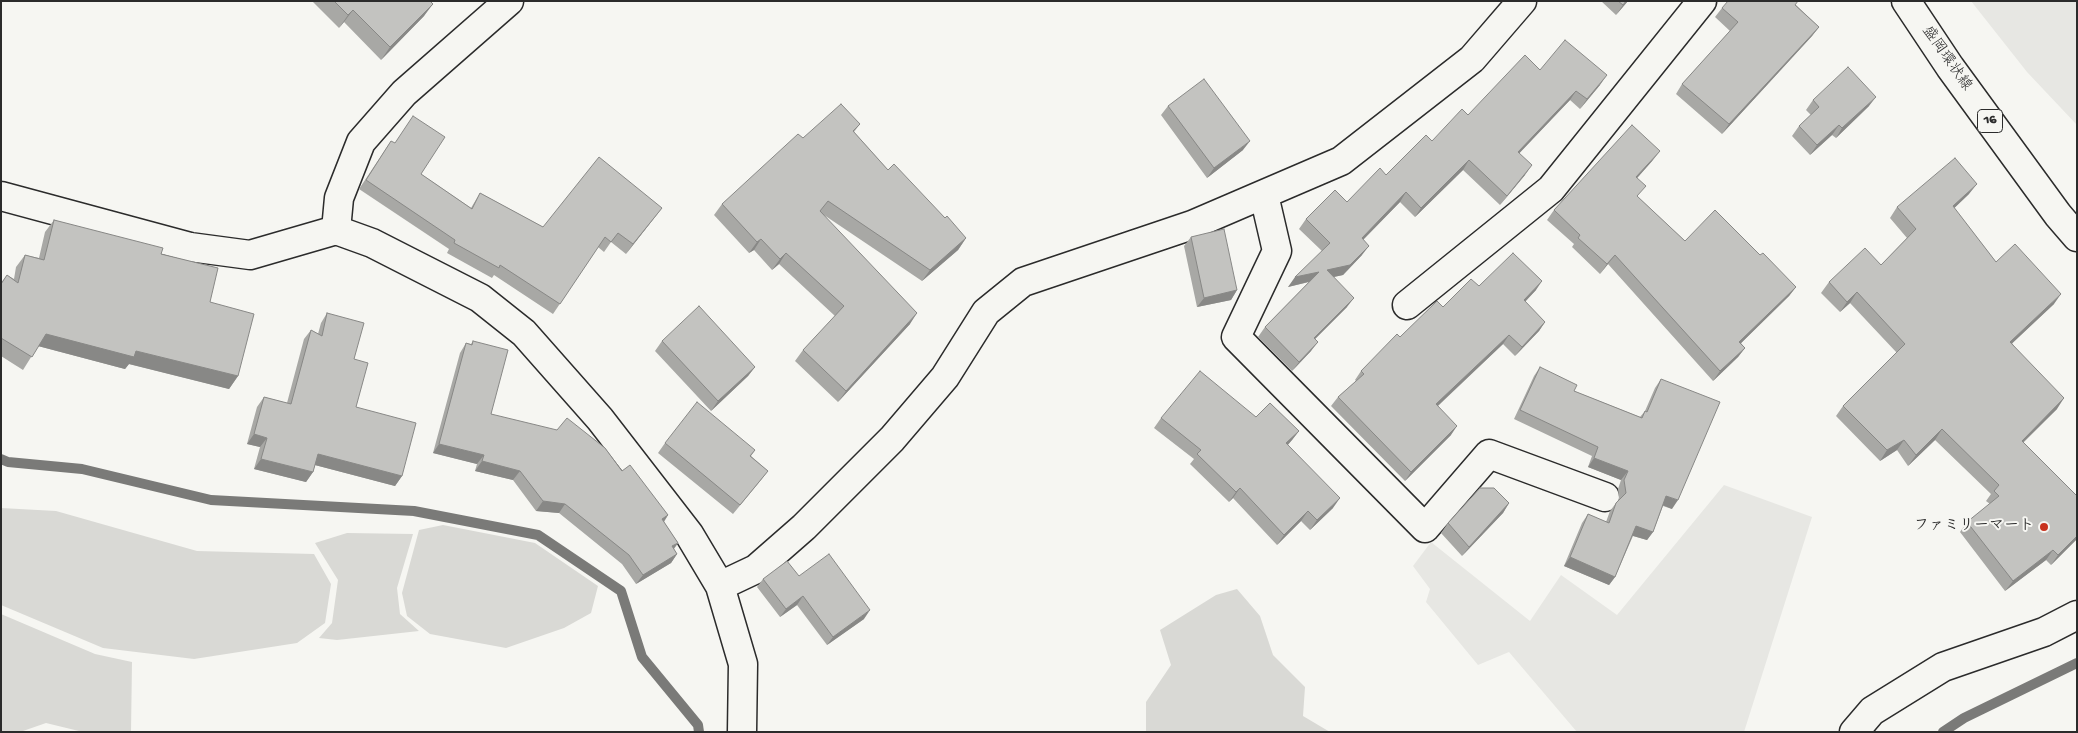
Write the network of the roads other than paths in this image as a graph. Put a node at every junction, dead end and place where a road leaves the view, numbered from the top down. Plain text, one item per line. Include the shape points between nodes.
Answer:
1 (510, 1) edge
2 (1522, 1) edge
3 (1702, 1) edge
4 (1906, 1) edge
5 (1264, 195) junction
6 (1, 196) edge
7 (336, 230) junction
8 (2077, 237) edge
9 (1407, 305) dead end
10 (1605, 497) dead end
11 (720, 586) junction
12 (2077, 615) edge
13 (742, 732) edge
14 (1854, 732) edge

1 - 7 street via 404,92 361,142 339,198
2 - 5 street via 1472,59 1342,162
3 - 9 street via 1551,189
4 - 8 street, 盛岡環状線 / 16 via 1950,67
5 - 10 street via 1277,251 1236,338 1426,528 1489,454
5 - 11 street via 1192,225 1023,282 986,312 945,377 892,439 756,570
6 - 7 street via 190,247 250,255
7 - 11 street via 372,243 480,298 524,333 600,419 684,526
11 - 13 street via 743,664
12 - 14 street via 2044,632 1943,667 1872,711

